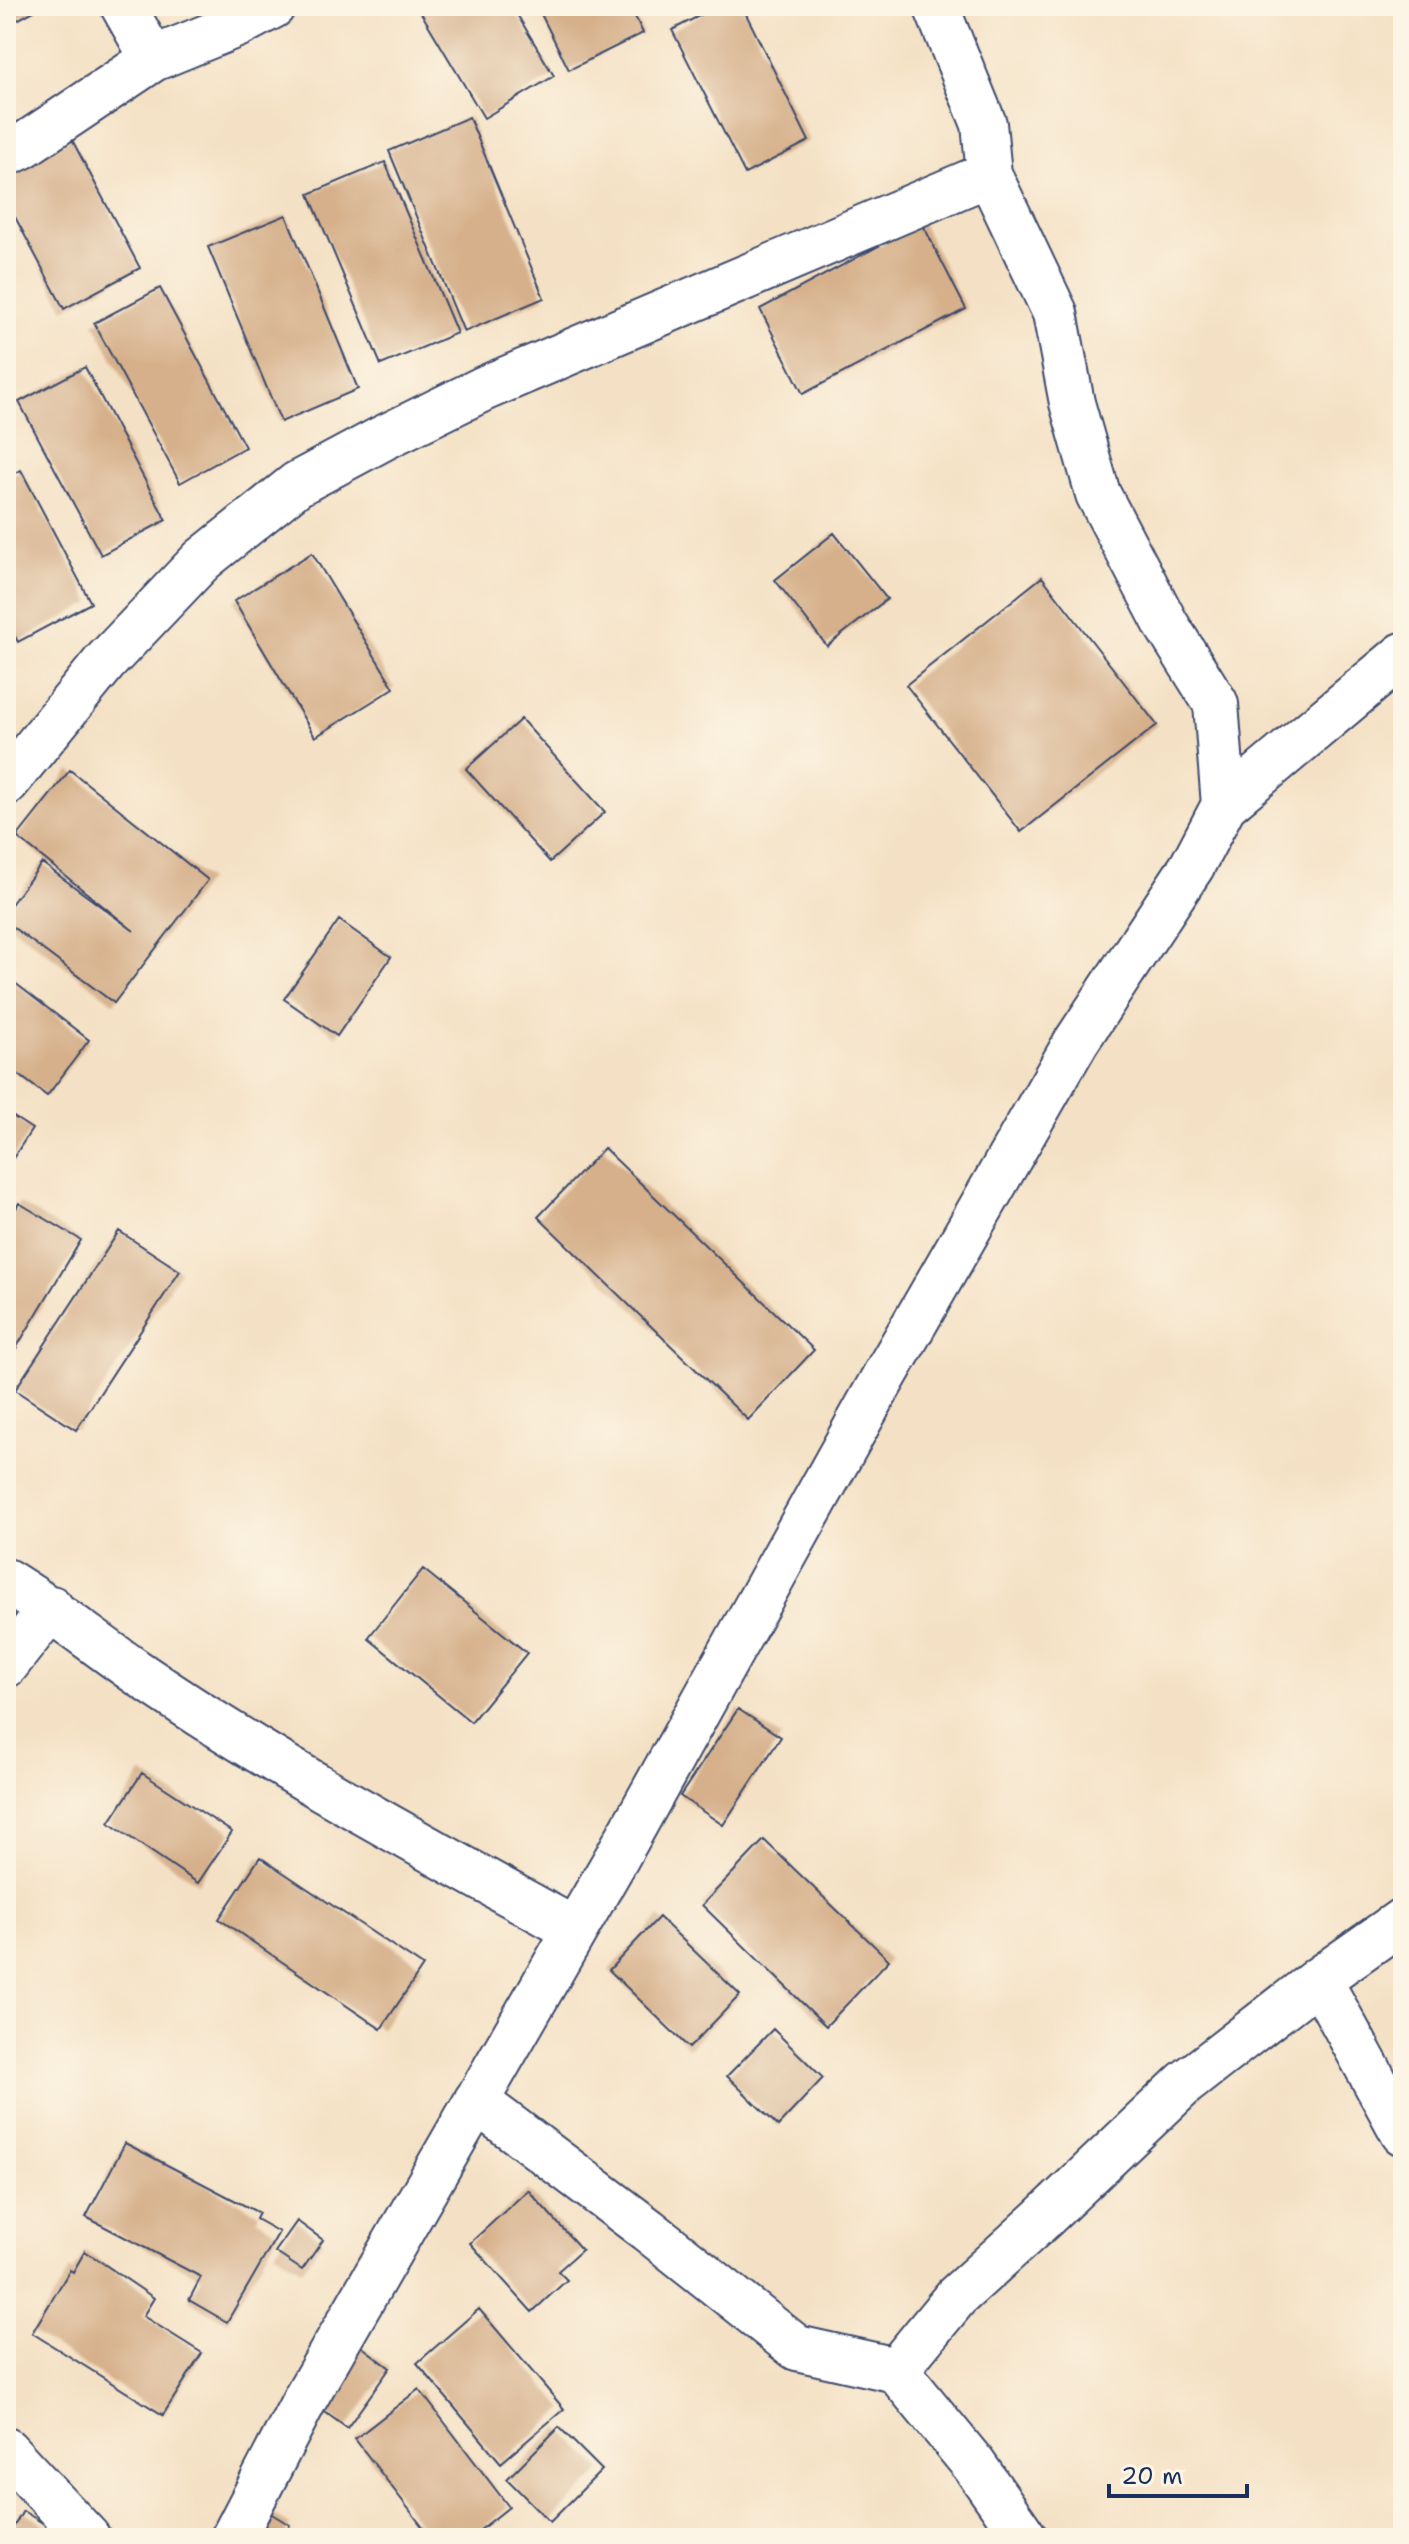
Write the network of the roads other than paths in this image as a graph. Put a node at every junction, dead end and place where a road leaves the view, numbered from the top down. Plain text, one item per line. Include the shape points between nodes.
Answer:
1 (123, 6) edge
2 (273, 6) edge
3 (936, 6) edge
4 (153, 59) junction
5 (6, 154) edge
6 (989, 174) junction
7 (1403, 655) edge
8 (6, 783) edge
9 (1224, 805) junction
10 (6, 1581) edge
11 (51, 1608) junction
12 (6, 1665) edge
13 (1403, 1920) edge
14 (575, 1930) junction
15 (1319, 1979) junction
16 (476, 2101) junction
17 (1403, 2133) edge
18 (896, 2370) junction
19 (6, 2450) edge
20 (88, 2538) edge
21 (233, 2538) edge
22 (1025, 2538) edge

1 - 4 street
2 - 4 street
3 - 6 street via 984,124
4 - 5 street
6 - 8 street via 485,388 297,484 202,560 105,662
6 - 9 street via 1055,313 1072,403 1098,494 1166,624 1216,704
7 - 9 street
9 - 14 street via 1192,866 1076,1042 974,1217
10 - 11 street
11 - 12 street
11 - 14 street via 135,1671 349,1805
13 - 15 street
14 - 16 street
15 - 17 street
15 - 18 street via 1185,2083 956,2297
16 - 18 street via 797,2348
16 - 21 street via 307,2395
18 - 22 street via 974,2465
19 - 20 street

